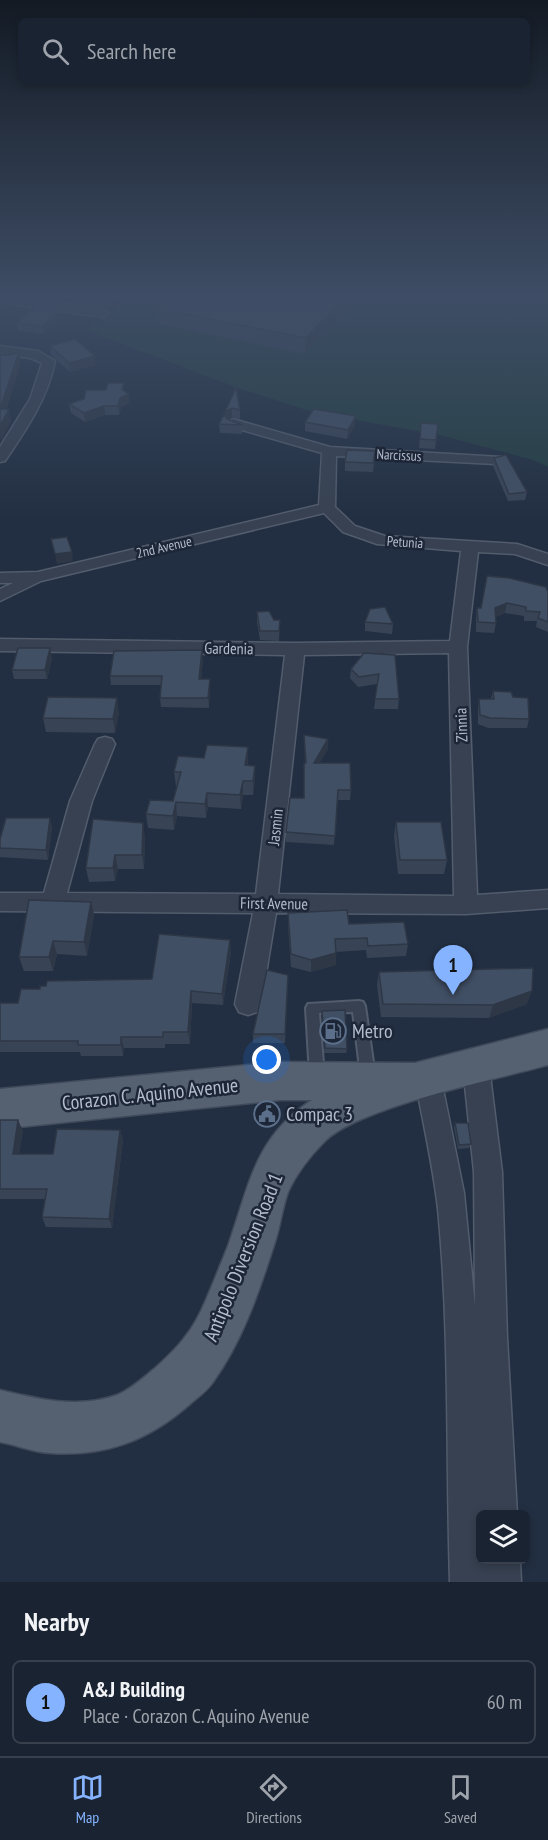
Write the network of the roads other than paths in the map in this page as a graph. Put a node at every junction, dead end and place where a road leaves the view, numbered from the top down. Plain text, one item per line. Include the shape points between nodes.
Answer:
1 (47, 373) edge
2 (233, 423) edge
3 (329, 451) junction
4 (0, 458) edge
5 (496, 460) edge
6 (327, 508) junction
7 (470, 546) junction
8 (548, 560) edge
9 (38, 577) junction
10 (0, 578) edge
11 (0, 596) edge
12 (0, 645) edge
13 (458, 647) junction
14 (295, 649) junction
15 (105, 744) dead end
16 (548, 899) edge
17 (54, 900) junction
18 (0, 902) edge
19 (266, 903) junction
20 (466, 905) junction
21 (248, 1004) dead end
22 (548, 1047) edge
23 (476, 1067) junction
24 (421, 1081) junction
25 (368, 1082) junction
26 (303, 1096) junction
27 (0, 1109) edge
28 (0, 1416) edge
29 (500, 1510) edge
30 (502, 1564) edge
31 (468, 1582) edge
32 (503, 1582) edge

1 - 4 street via 27,416
2 - 3 street, Narcissus
3 - 5 street, Narcissus
3 - 6 street
6 - 7 street, Petunia via 349,529 383,541
6 - 9 street, 2nd Avenue
7 - 8 street, Petunia via 517,549
7 - 13 street, Zinnia
9 - 10 street, 2nd Avenue
9 - 11 street
12 - 14 street, Gardenia
13 - 14 street, Gardenia
13 - 20 street, Zinnia
14 - 19 street, Jasmin
15 - 17 street via 81,801
16 - 20 street, First Avenue
17 - 18 street, First Avenue
17 - 19 street, First Avenue
19 - 20 street, First Avenue
19 - 21 street, Jasmin
22 - 23 main road, Corazon C. Aquino Avenue
23 - 24 main road, Corazon C. Aquino Avenue
23 - 29 street via 488,1172
24 - 25 main road, Corazon C. Aquino Avenue
24 - 26 main road, Antipolo Diversion Road 1 via 353,1102
24 - 31 street via 446,1169 455,1249
25 - 26 main road, Corazon C. Aquino Avenue
25 - 26 lane via 359,1006 312,1008
26 - 27 main road, Corazon C. Aquino Avenue
26 - 28 main road, Antipolo Diversion Road 1 via 286,1154 268,1185 251,1245 217,1332 194,1368 128,1418 90,1427 47,1427
30 - 32 street

